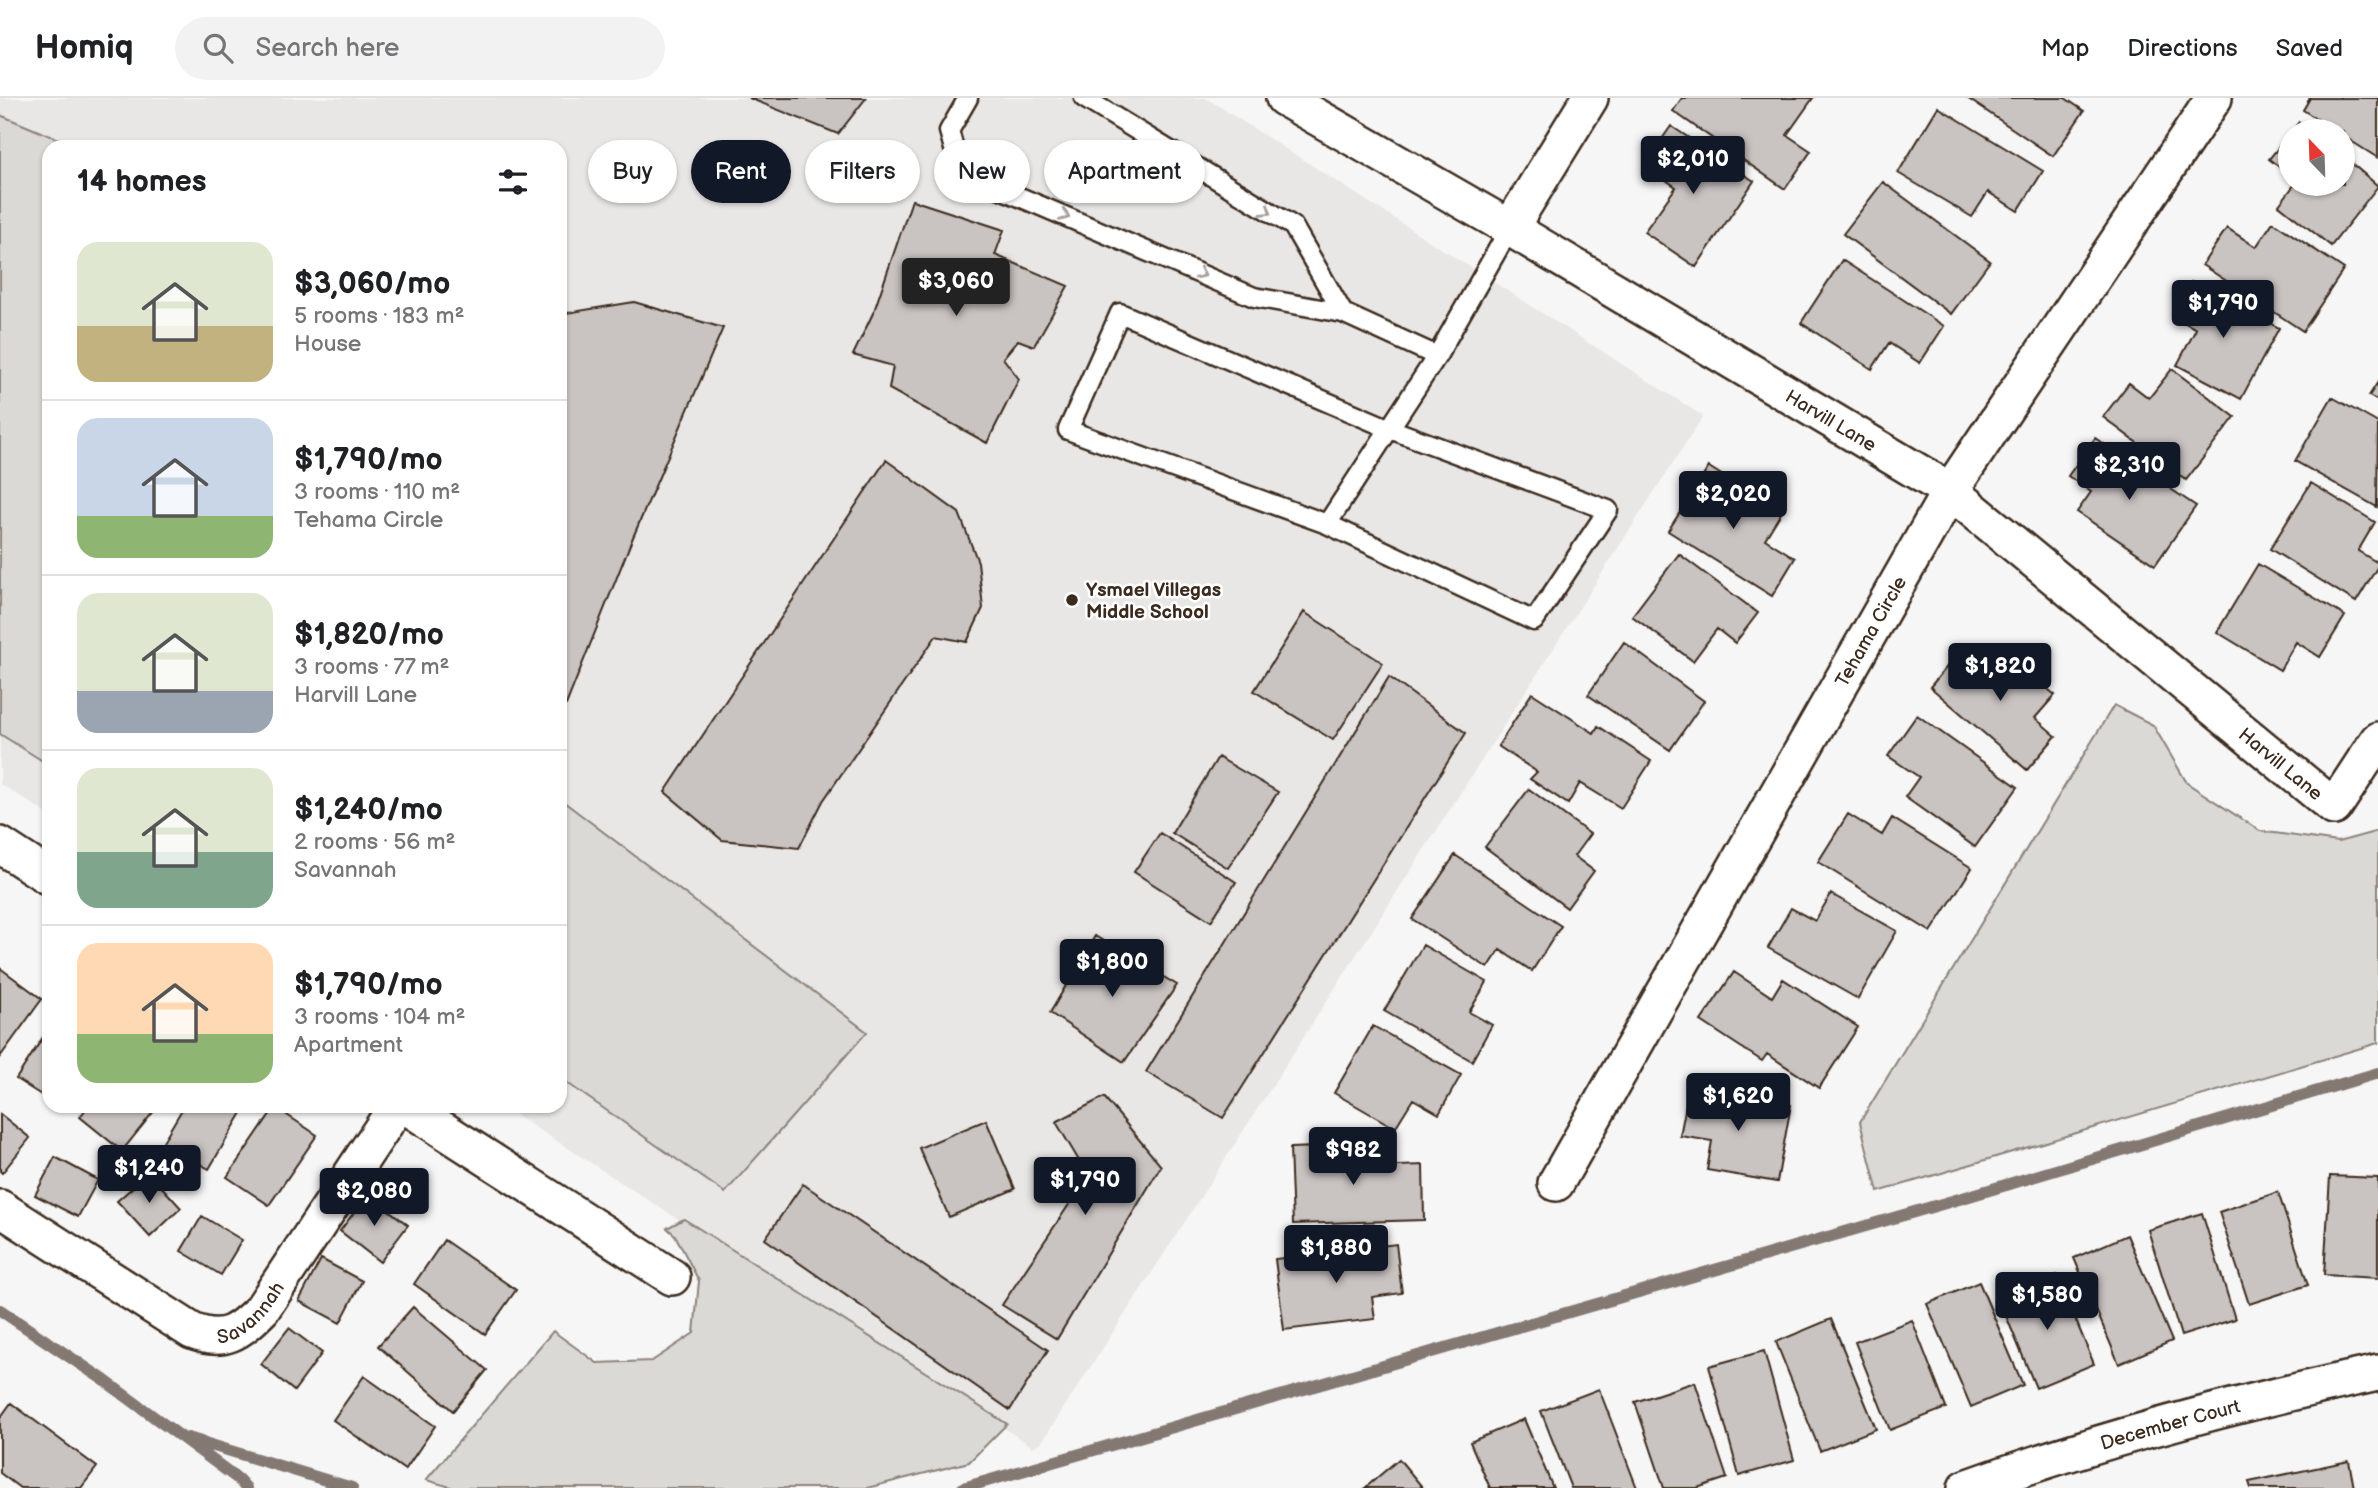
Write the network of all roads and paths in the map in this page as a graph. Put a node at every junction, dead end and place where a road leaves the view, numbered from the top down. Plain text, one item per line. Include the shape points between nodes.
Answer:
1 (968, 98) edge
2 (1084, 98) edge
3 (1284, 98) edge
4 (1590, 98) edge
5 (2214, 98) edge
6 (1510, 228) junction
7 (1343, 313) junction
8 (1437, 356) junction
9 (1390, 429) junction
10 (1950, 491) junction
11 (1326, 524) junction
12 (2378, 740) edge
13 (0, 845) edge
14 (42, 872) edge
15 (392, 1113) edge
16 (418, 1113) edge
17 (1556, 1183) dead end
18 (0, 1208) edge
19 (672, 1277) dead end
20 (2378, 1373) edge
21 (1966, 1488) edge

1 -> 7 lane via 950,131 958,163 982,181 1254,297
2 -> 7 lane via 1293,226
3 - 6 street, Harvill Lane
4 - 6 street
5 - 10 street, Tehama Circle
6 - 8 lane
6 - 10 street, Harvill Lane
7 - 8 lane
8 - 9 lane
9 - 11 lane
9 - 11 lane via 1608,510 1534,621
9 - 11 lane via 1120,313 1068,429
10 - 12 street, Harvill Lane via 2334,807
10 - 17 street, Tehama Circle
13 - 14 street
15 - 18 street, Savannah via 262,1309 247,1324 211,1339
16 - 19 street
20 - 21 street, December Court via 2246,1402 2044,1460

